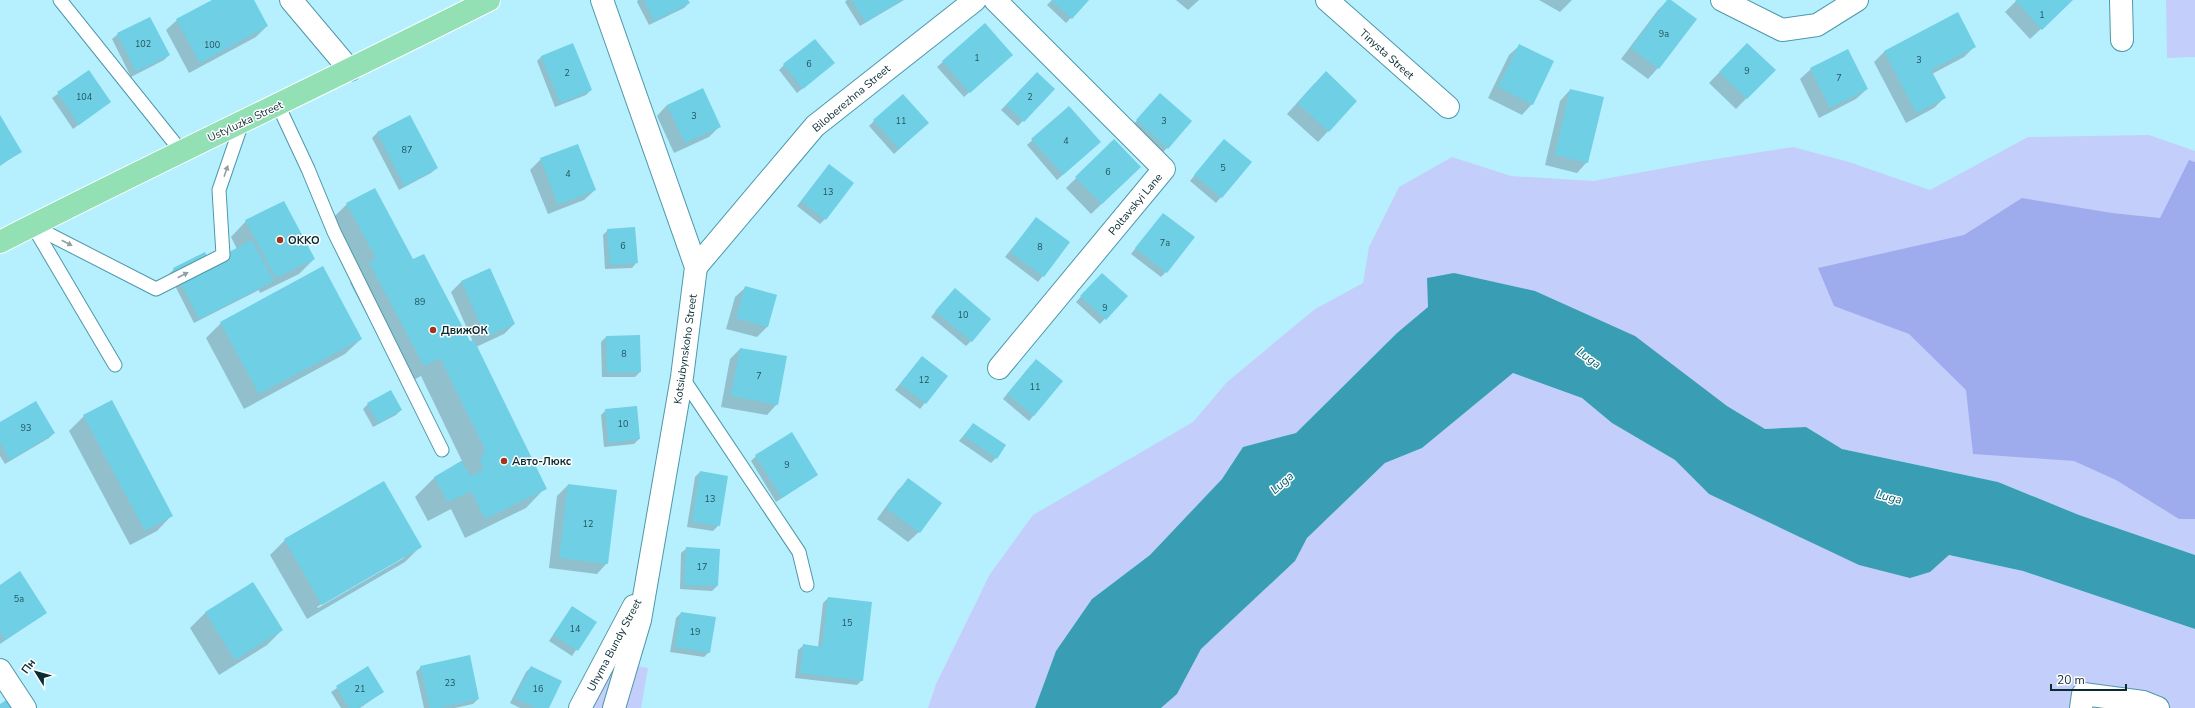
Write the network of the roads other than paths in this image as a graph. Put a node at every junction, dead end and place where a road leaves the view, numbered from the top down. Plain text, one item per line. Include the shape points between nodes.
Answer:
1 (60, 0) edge
2 (292, 0) edge
3 (489, 0) edge
4 (602, 0) edge
5 (975, 0) edge
6 (995, 0) edge
7 (1327, 0) edge
8 (1722, 0) edge
9 (1857, 0) edge
10 (2121, 0) edge
11 (2122, 40) dead end
12 (350, 70) junction
13 (278, 105) junction
14 (1448, 107) dead end
15 (242, 123) junction
16 (181, 151) junction
17 (33, 226) junction
18 (0, 242) edge
19 (696, 267) junction
20 (115, 365) dead end
21 (999, 368) dead end
22 (682, 377) junction
23 (442, 450) dead end
24 (647, 582) junction
25 (807, 585) dead end
26 (0, 670) edge
27 (25, 708) edge
28 (580, 708) edge
29 (614, 708) edge
30 (2081, 708) edge
31 (2158, 708) edge

1 - 16 lane
2 - 12 street
3 - 12 main road, Ustyluzka Street
4 - 19 street, Kotsiubynskoho Street
5 - 19 street, Biloberezhna Street via 815,126
6 - 21 street, Poltavskyi Lane via 1164,169
7 - 14 street, Tinysta Street
8 - 9 street via 1782,30 1817,25
10 - 11 street
12 - 13 main road, Ustyluzka Street
13 - 15 main road, Ustyluzka Street
13 - 23 lane via 334,232
15 - 16 main road, Ustyluzka Street
17 -> 15 lane via 156,289 223,254 220,190
16 - 17 main road, Ustyluzka Street
17 - 18 main road, Ustyluzka Street
17 - 20 lane
19 - 22 street, Kotsiubynskoho Street
22 - 24 street, Kotsiubynskoho Street
22 - 25 lane via 799,552
24 - 28 street, Uhyma Bundy Street
24 - 29 street, Kotsiubynskoho Street via 640,620
26 - 27 street
30 - 31 street via 2083,694 2143,702

